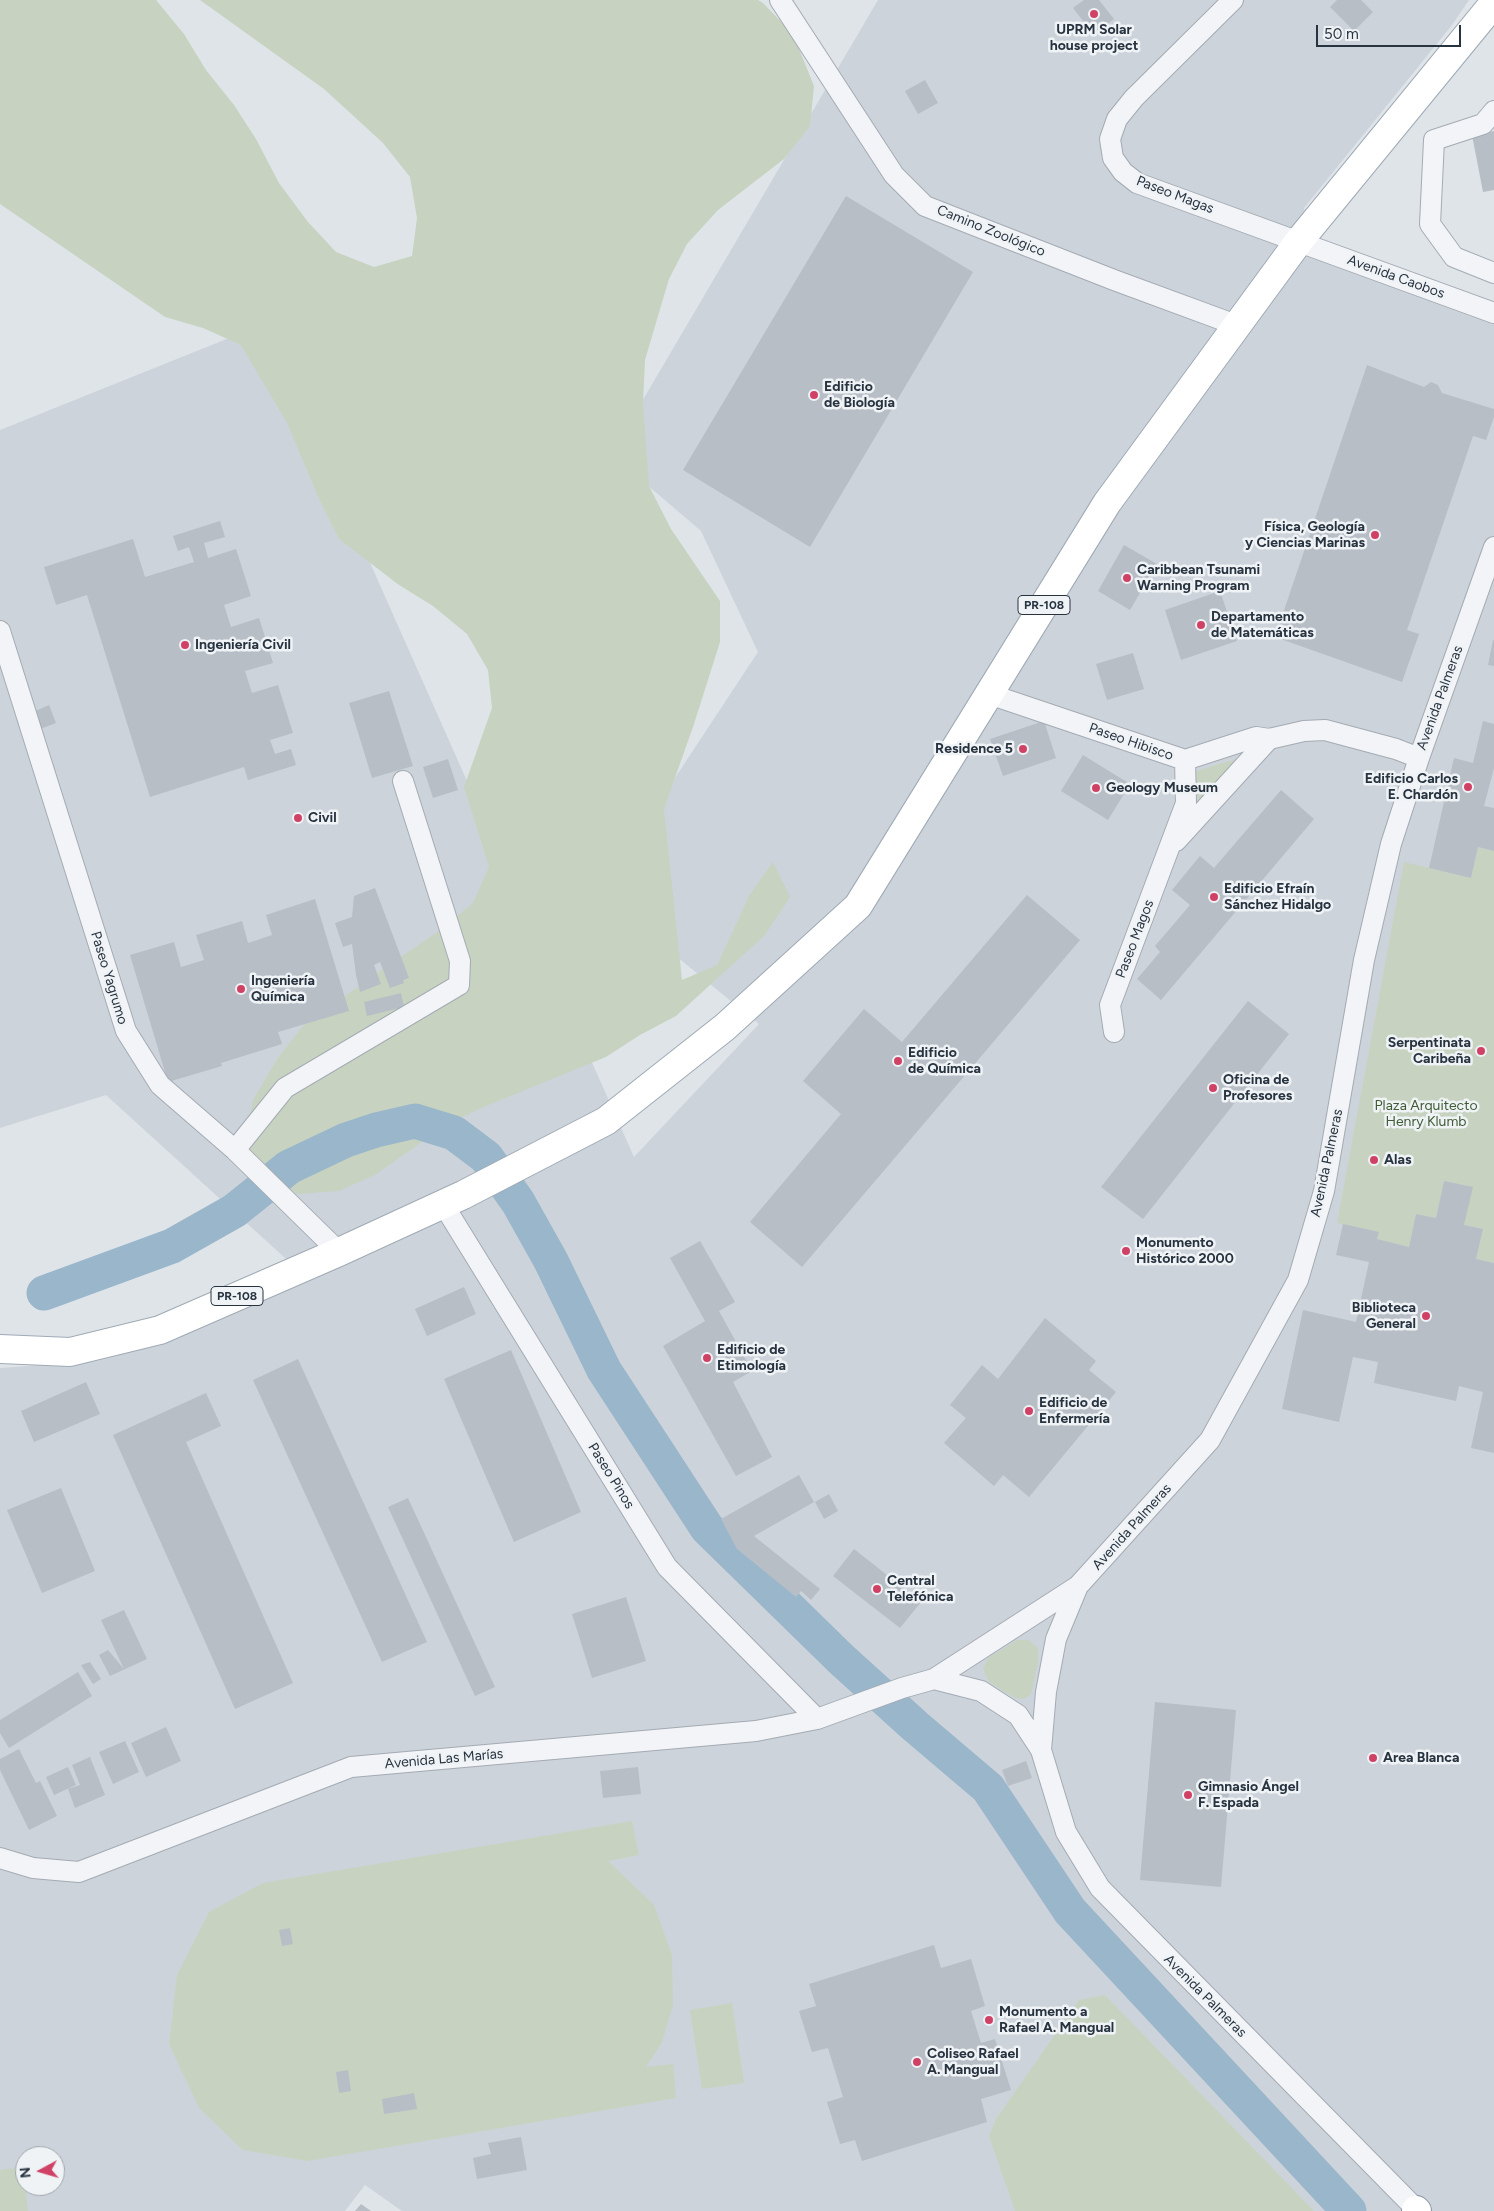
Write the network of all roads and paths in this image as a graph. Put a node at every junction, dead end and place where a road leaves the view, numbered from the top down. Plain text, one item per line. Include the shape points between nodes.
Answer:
1 (780, 0) edge
2 (1233, 0) edge
3 (1494, 3) edge
4 (1494, 111) edge
5 (1299, 241) junction
6 (1494, 273) edge
7 (1494, 313) edge
8 (1236, 325) junction
9 (1494, 547) edge
10 (0, 631) edge
11 (989, 694) junction
12 (1269, 739) junction
13 (1418, 758) junction
14 (1185, 760) junction
15 (403, 781) dead end
16 (1170, 848) junction
17 (1114, 1032) dead end
18 (235, 1150) junction
19 (453, 1199) junction
20 (339, 1252) junction
21 (0, 1349) edge
22 (1078, 1586) junction
23 (934, 1679) junction
24 (817, 1719) junction
25 (1041, 1750) junction
26 (0, 1858) edge
27 (1417, 2211) edge

1 - 8 street, Camino Zoológico via 894,175 925,206
2 - 5 street, Paseo Magas via 1117,119 1110,139 1113,158 1136,183
3 - 5 main road, PR-108
4 - 6 street via 1482,124 1434,140 1430,224 1454,257
5 - 7 street, Avenida Caobos
5 - 8 main road, PR-108
8 - 11 main road, PR-108 via 1107,503
9 - 13 street, Avenida Palmeras
10 - 18 street, Paseo Yagrumo via 126,1031 160,1085
11 - 14 street, Paseo Hibisco
11 - 19 main road, PR-108 via 858,906 725,1028 606,1121
12 - 13 street, Paseo Hibisco via 1304,730 1325,730
12 - 14 street, Paseo Hibisco via 1256,737
12 - 16 street, Paseo Magos
13 - 22 street, Avenida Palmeras via 1391,844 1364,960 1324,1191 1298,1280 1210,1440
14 - 16 street, Paseo Magos via 1186,803
15 - 18 street via 460,961 459,985 285,1088
16 - 17 street, Paseo Magos via 1110,1005
18 - 20 street, Paseo Yagrumo
19 - 20 main road, PR-108
19 - 24 street, Paseo Pinos via 667,1568
20 - 21 main road, PR-108 via 160,1330 70,1352
22 - 23 street
22 - 25 street, Avenida Palmeras via 1056,1639 1046,1692
23 - 24 street, Avenida Las Marías
23 - 25 street, Avenida Palmeras via 981,1691 1018,1715
24 - 26 street, Avenida Las Marías via 756,1731 350,1767 79,1872 32,1868
25 - 27 street, Avenida Palmeras via 1066,1832 1100,1888

